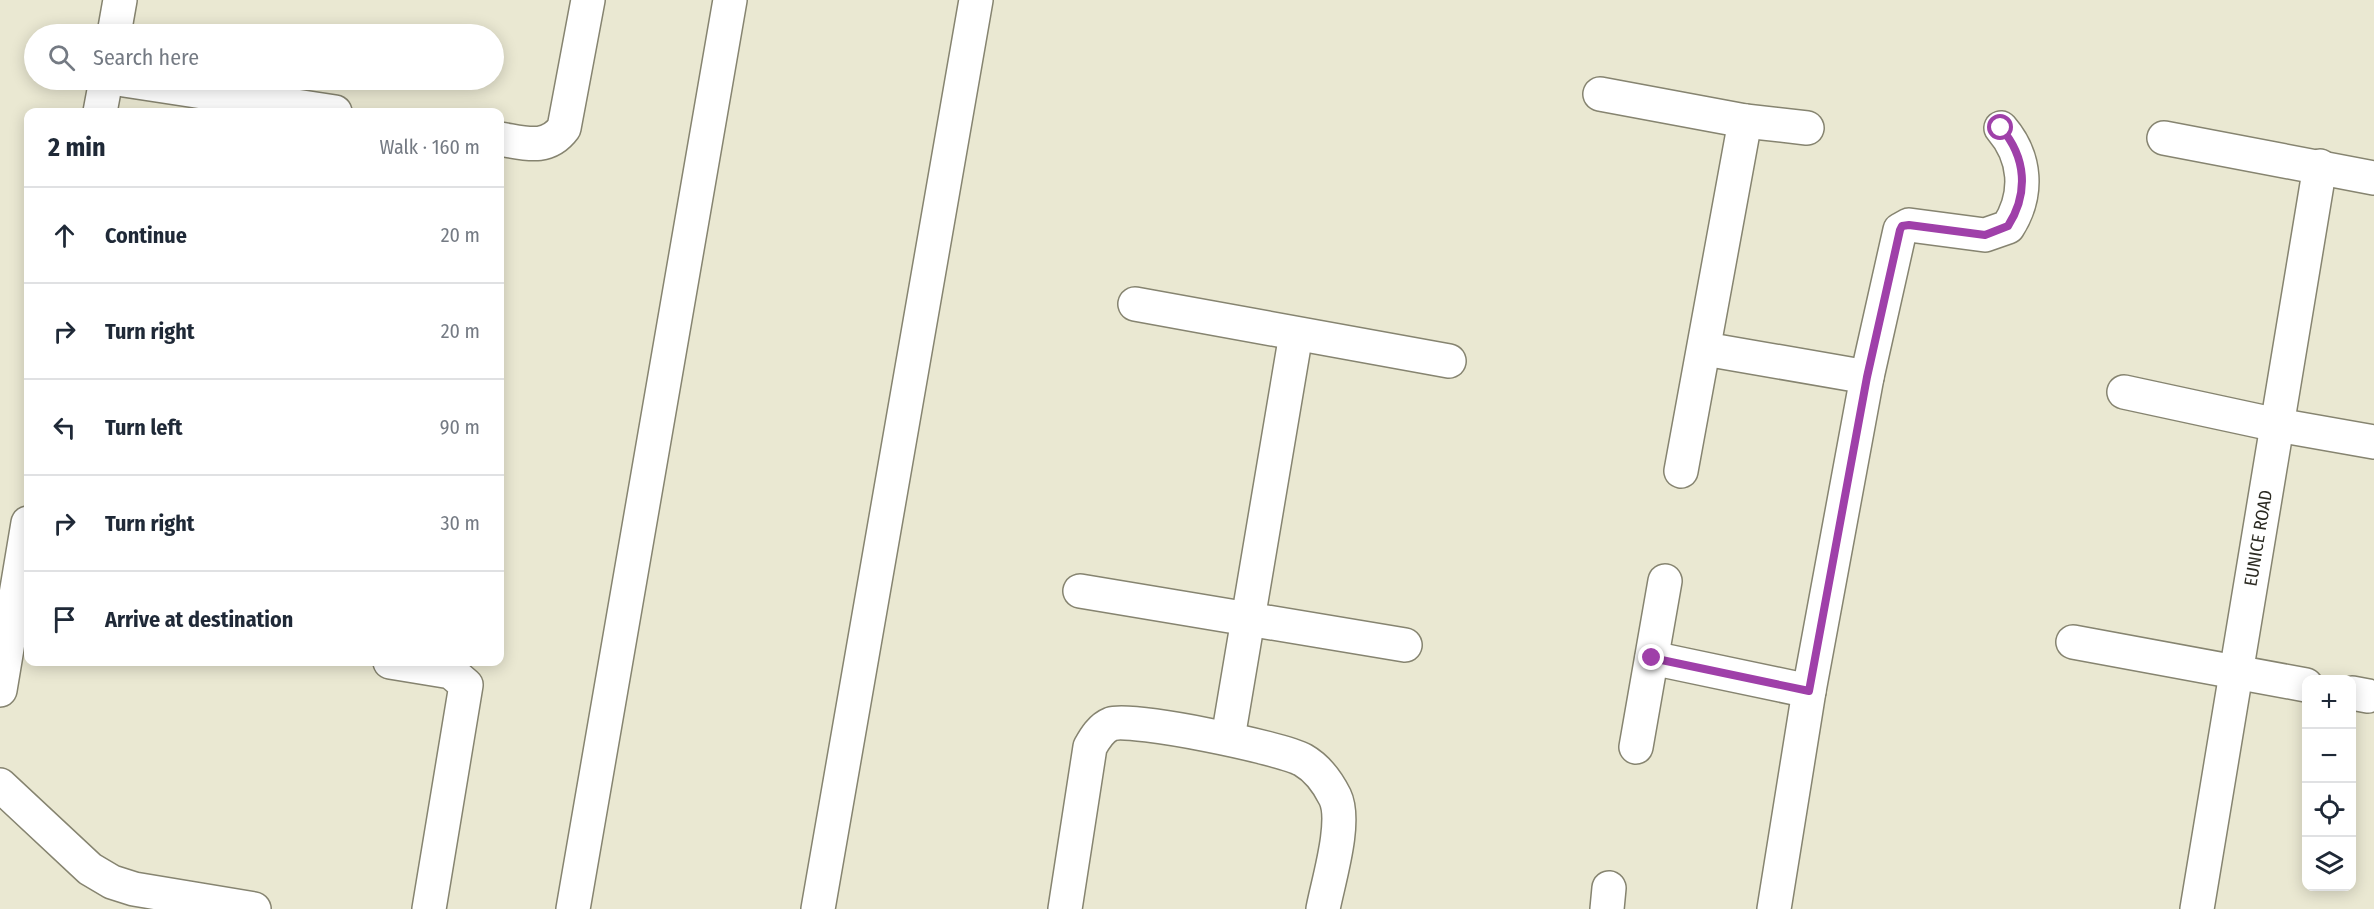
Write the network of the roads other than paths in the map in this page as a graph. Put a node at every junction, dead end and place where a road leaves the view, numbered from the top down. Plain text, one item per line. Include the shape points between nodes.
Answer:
1 (120, 0) edge
2 (588, 0) edge
3 (730, 0) edge
4 (976, 0) edge
5 (116, 24) edge
6 (104, 90) edge
7 (190, 90) edge
8 (1600, 94) dead end
9 (101, 108) edge
10 (309, 108) edge
11 (1745, 121) junction
12 (2001, 128) dead end
13 (1807, 129) dead end
14 (2164, 138) dead end
15 (504, 140) edge
16 (2319, 166) junction
17 (2374, 178) edge
18 (1135, 304) dead end
19 (1296, 334) junction
20 (1705, 349) junction
21 (1449, 361) dead end
22 (1867, 377) junction
23 (2124, 392) dead end
24 (2277, 425) junction
25 (2374, 442) edge
26 (1681, 471) dead end
27 (24, 572) edge
28 (1665, 580) dead end
29 (1080, 591) dead end
30 (22, 597) edge
31 (1247, 619) junction
32 (2073, 642) dead end
33 (1405, 645) dead end
34 (1652, 658) junction
35 (414, 666) edge
36 (2236, 672) junction
37 (2302, 684) edge
38 (0, 690) edge
39 (1809, 691) junction
40 (1228, 738) junction
41 (1636, 747) dead end
42 (0, 785) edge
43 (255, 909) edge
44 (429, 909) edge
45 (573, 909) edge
46 (818, 909) edge
47 (1065, 909) edge
48 (1323, 909) edge
49 (1774, 909) edge
50 (2197, 909) edge

1 - 5 street
2 - 15 street via 564,128 552,141 538,145
3 - 45 street
4 - 46 street
6 - 9 street
7 - 10 street
8 - 11 street
11 - 13 street
11 - 20 street
12 - 22 street via 2013,142 2023,168 2015,216 2008,226 1985,235 1902,226
14 - 16 street
16 - 17 street
16 - 24 street, EUNICE ROAD
18 - 19 street
19 - 21 street
19 - 31 street
20 - 22 street
20 - 26 street
22 - 39 street
23 - 24 street
24 - 25 street
24 - 36 street, EUNICE ROAD
27 - 30 street
28 - 34 street
29 - 31 street
30 - 38 street
31 - 33 street
31 - 40 street
32 - 36 street
34 - 39 street
34 - 41 street
35 - 44 street via 451,672 466,686
36 - 37 street
36 - 50 street, EUNICE ROAD
39 - 49 street
40 - 47 street via 1131,724 1112,724 1100,732 1090,747
40 - 48 street via 1302,759 1314,767 1336,799 1339,818
42 - 43 street via 90,869 112,882

